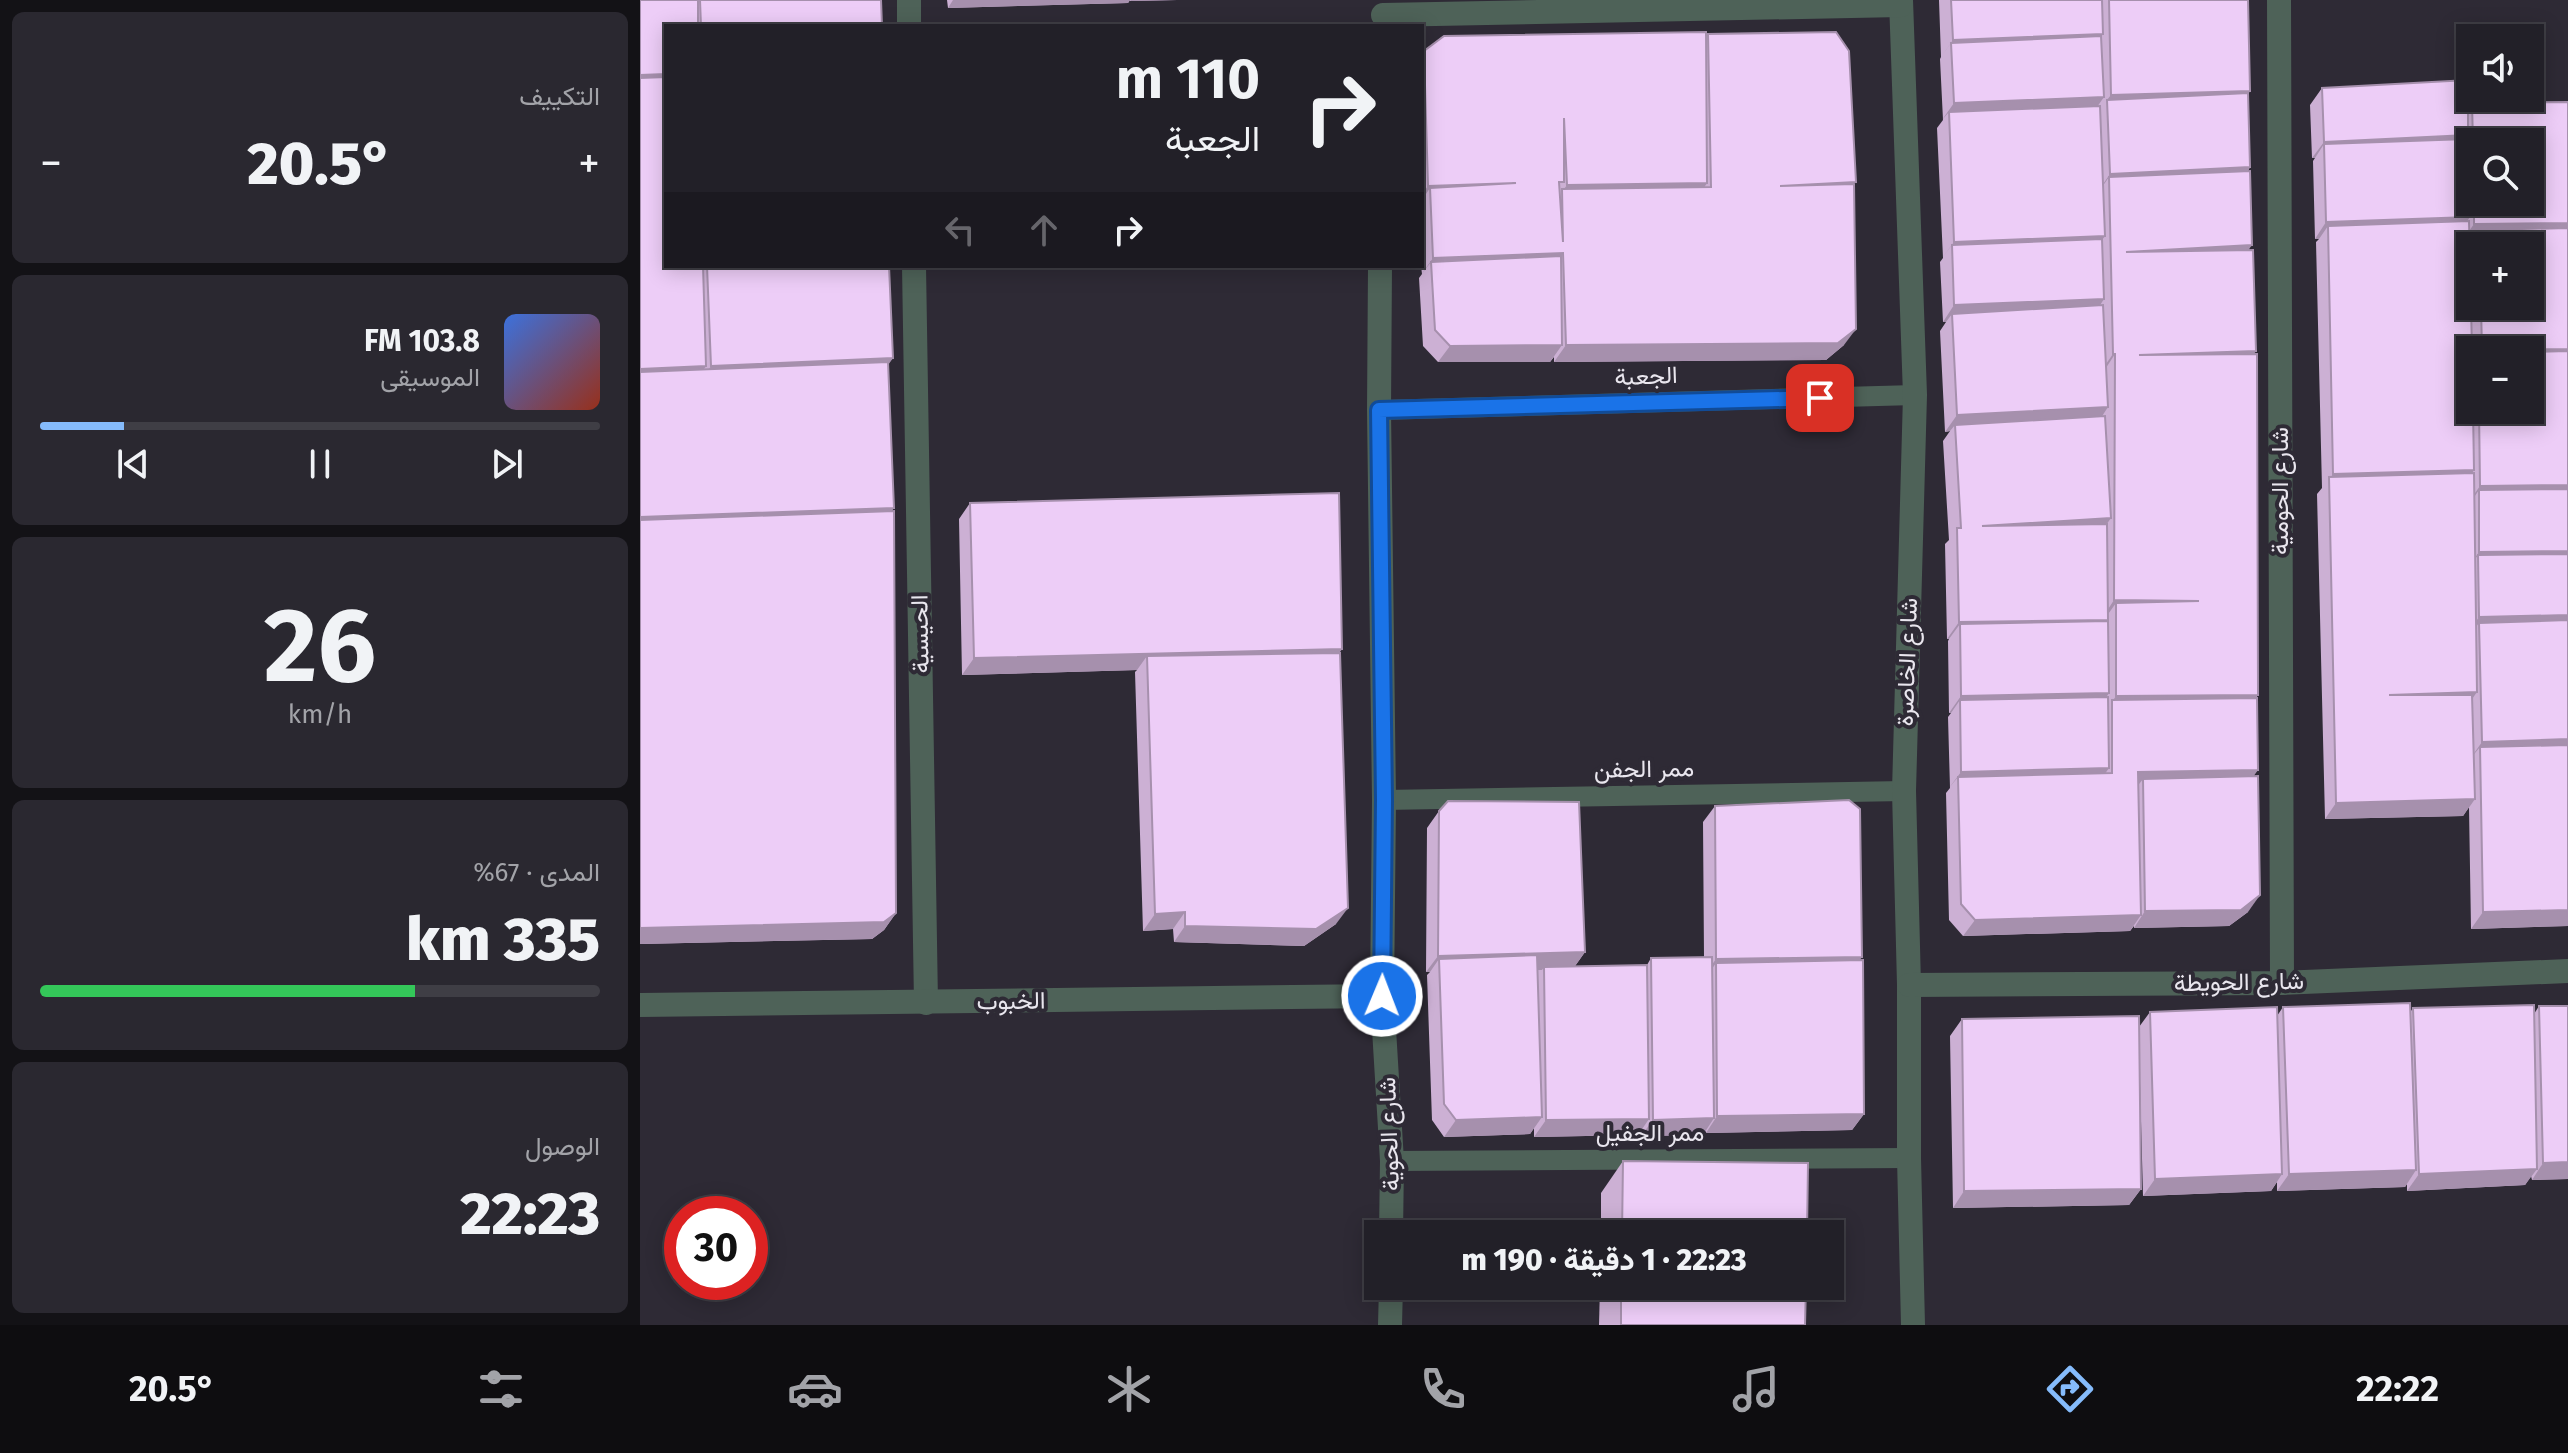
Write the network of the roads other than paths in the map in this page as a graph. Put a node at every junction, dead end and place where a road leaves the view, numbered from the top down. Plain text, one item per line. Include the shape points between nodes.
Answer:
1 (909, 0) edge
2 (2279, 0) edge
3 (1901, 3) edge
4 (1383, 14) edge
5 (909, 24) edge
6 (914, 268) edge
7 (1380, 268) edge
8 (1915, 395) junction
9 (1379, 410) junction
10 (1904, 791) junction
11 (1384, 800) junction
12 (2568, 971) edge
13 (2282, 983) junction
14 (1909, 985) junction
15 (1382, 996) junction
16 (926, 1003) junction
17 (640, 1005) edge
18 (1909, 1158) junction
19 (1392, 1161) junction
20 (1391, 1220) edge
21 (1391, 1300) edge
22 (1390, 1325) edge
23 (1913, 1325) edge

1 - 5 street
2 - 13 street, شارع الحومية
3 - 4 street
3 - 8 street, شارع الخاصرة
6 - 16 street, الحيسية
7 - 9 street, شارع الحوية
8 - 9 lane, الجعبة
8 - 10 street, شارع الخاصرة
9 - 11 street, شارع الحوية
10 - 11 lane, ممر الجفن
10 - 14 street, شارع الخاصرة
11 - 15 street, شارع الحوية
12 - 13 street, شارع الحويطة
13 - 14 street, شارع الحويطة
14 - 18 street, شارع الخاصرة
15 - 16 street, الخبوب
15 - 19 street, شارع الحوية
16 - 17 street, الخبوب
18 - 19 lane, ممر الجفيل
18 - 23 street, شارع الخاصرة
19 - 20 street, شارع الحوية
21 - 22 street

